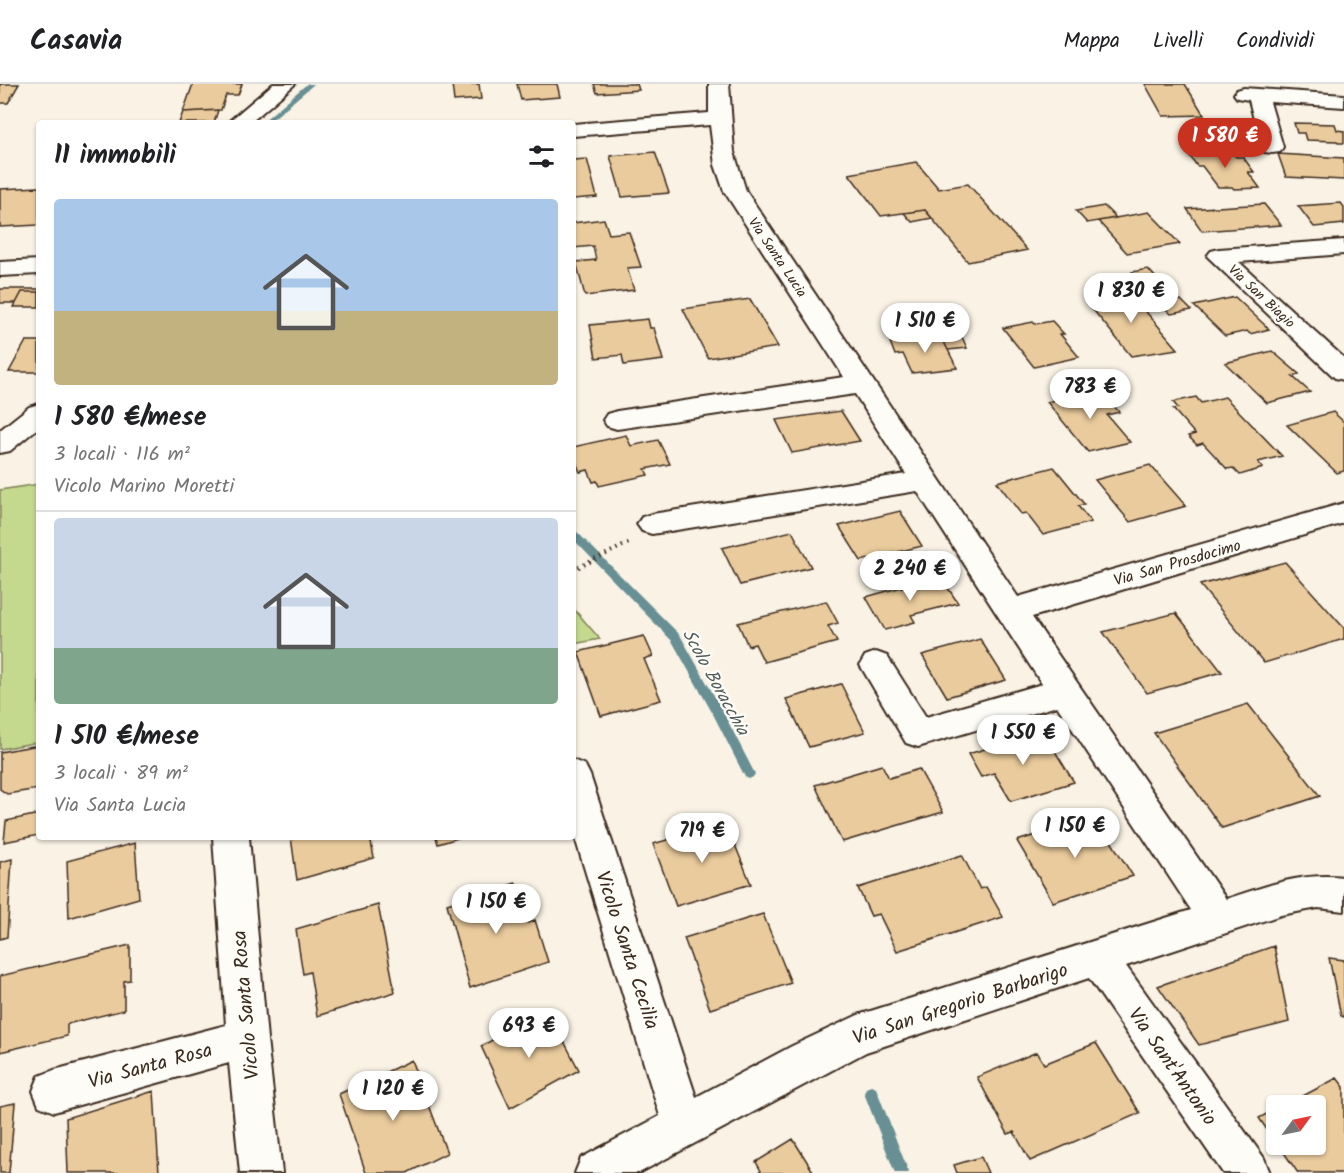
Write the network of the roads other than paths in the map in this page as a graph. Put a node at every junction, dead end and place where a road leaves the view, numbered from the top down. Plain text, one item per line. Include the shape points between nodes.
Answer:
1 (285, 84) edge
2 (719, 84) edge
3 (1344, 101) edge
4 (721, 118) junction
5 (241, 120) edge
6 (576, 130) edge
7 (1272, 147) dead end
8 (1344, 247) edge
9 (36, 267) edge
10 (0, 268) edge
11 (1344, 372) edge
12 (864, 385) junction
13 (36, 415) edge
14 (617, 420) dead end
15 (0, 444) edge
16 (927, 480) junction
17 (1344, 513) edge
18 (652, 524) dead end
19 (1011, 610) junction
20 (876, 665) dead end
21 (1066, 690) junction
22 (576, 784) edge
23 (231, 840) edge
24 (1344, 894) edge
25 (1218, 919) junction
26 (1097, 958) junction
27 (247, 1040) junction
28 (54, 1091) dead end
29 (684, 1125) junction
30 (261, 1173) edge
31 (596, 1173) edge
32 (1249, 1173) edge

1 - 5 street
2 - 4 street, Via Santa Lucia
3 - 7 street via 1251,95
4 - 6 street
4 - 12 street, Via Santa Lucia via 726,173 735,191
8 - 11 street, Via San Biagio via 1219,256
9 - 10 street
12 - 14 street
12 - 16 street, Via Santa Lucia
13 - 15 street
16 - 18 street
16 - 19 street, Via Santa Lucia
17 - 19 street, Via San Prosdocimo
19 - 21 street, Via Santa Lucia
20 - 21 street via 918,733
21 - 25 street, Via Santa Lucia
22 - 29 street, Vicolo Santa Cecilia
23 - 27 street, Vicolo Santa Rosa
24 - 25 street, Via San Gregorio Barbarigo via 1318,891 1281,898
25 - 26 street, Via San Gregorio Barbarigo
26 - 29 street, Via San Gregorio Barbarigo via 858,1035
26 - 32 street, Via Sant'Antonio
27 - 28 street, Via Santa Rosa
27 - 30 street, Vicolo Santa Rosa
29 - 31 street, Via San Gregorio Barbarigo

